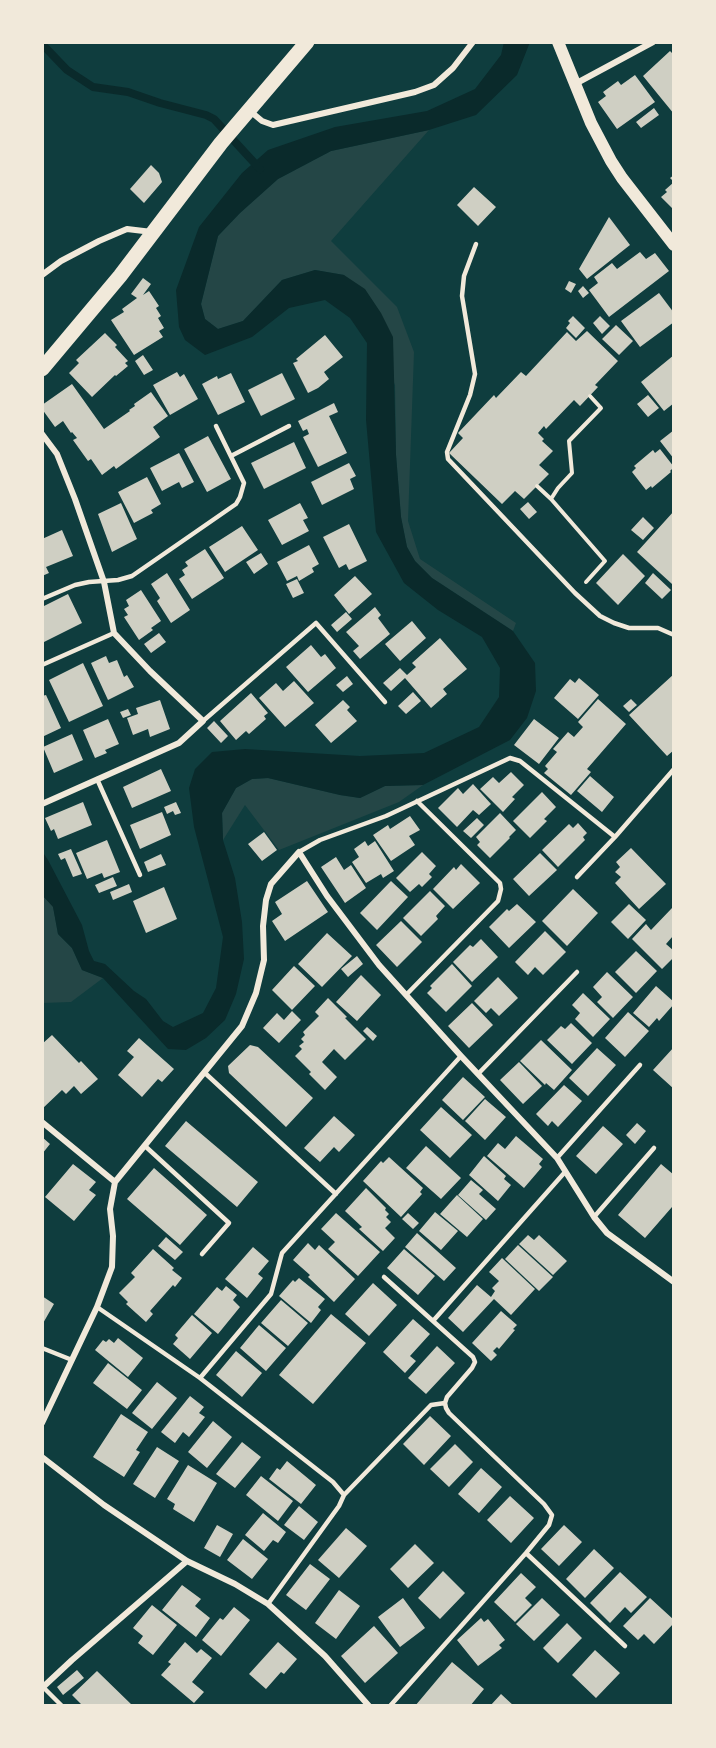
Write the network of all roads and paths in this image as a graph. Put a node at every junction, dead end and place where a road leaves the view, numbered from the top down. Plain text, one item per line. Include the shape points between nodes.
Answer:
1 (307, 42) edge
2 (473, 42) edge
3 (558, 42) edge
4 (653, 42) edge
5 (575, 84) junction
6 (244, 116) junction
7 (153, 232) junction
8 (476, 244) dead end
9 (674, 245) edge
10 (42, 275) edge
11 (42, 369) edge
12 (590, 396) dead end
13 (216, 426) dead end
14 (289, 426) dead end
15 (42, 434) edge
16 (231, 456) junction
17 (537, 486) dead end
18 (551, 499) junction
19 (104, 582) junction
20 (575, 593) junction
21 (42, 600) edge
22 (114, 633) junction
23 (674, 635) edge
24 (42, 665) edge
25 (385, 702) dead end
26 (203, 721) junction
27 (674, 769) edge
28 (97, 779) junction
29 (417, 801) junction
30 (42, 804) edge
31 (615, 837) junction
32 (299, 852) junction
33 (140, 875) dead end
34 (577, 877) dead end
35 (578, 972) dead end
36 (406, 995) junction
37 (460, 1056) junction
38 (640, 1065) dead end
39 (205, 1073) junction
40 (478, 1074) junction
41 (42, 1122) edge
42 (145, 1146) junction
43 (654, 1148) dead end
44 (557, 1158) junction
45 (565, 1172) junction
46 (115, 1182) junction
47 (336, 1194) junction
48 (594, 1217) junction
49 (202, 1254) dead end
50 (384, 1277) dead end
51 (674, 1282) edge
52 (97, 1307) junction
53 (433, 1321) junction
54 (42, 1348) edge
55 (72, 1360) junction
56 (200, 1378) junction
57 (445, 1403) junction
58 (42, 1423) edge
59 (42, 1457) edge
60 (344, 1495) junction
61 (526, 1553) junction
62 (187, 1561) junction
63 (268, 1604) junction
64 (625, 1646) dead end
65 (43, 1688) edge
66 (62, 1706) edge
67 (369, 1706) edge
68 (390, 1706) edge

1 - 6 main road
2 - 6 street via 440,80 416,92 273,124
3 - 5 main road
4 - 5 street
5 - 9 main road via 621,178
6 - 7 main road
7 - 10 street via 127,229 61,261
7 - 11 main road
8 - 20 lane via 464,276 462,296 475,374 447,452 448,459
12 - 18 path via 601,408 569,441 572,473
13 - 16 lane
14 - 16 lane
15 - 19 street via 57,454
16 - 19 lane via 244,483 236,504 132,576
17 - 18 path
18 - 20 path via 605,561
19 - 21 lane via 75,585
19 - 22 street
20 - 23 lane via 614,623 629,628 658,628
22 - 24 lane
22 - 26 street
25 - 26 lane via 315,623
26 - 28 street via 179,743
27 - 31 lane
28 - 30 street
28 - 33 lane
29 - 31 lane via 510,758
29 - 32 lane
29 - 36 lane via 500,883 501,889 498,901
31 - 34 lane
32 - 36 street via 327,896
32 - 39 street via 271,884 263,926 264,960 246,1018
35 - 40 lane
36 - 37 street
37 - 40 street
37 - 47 lane
38 - 44 lane
39 - 42 street
39 - 47 lane
40 - 44 street
41 - 46 street
42 - 46 street
42 - 49 lane via 230,1222
43 - 48 lane
44 - 45 street
45 - 48 street
45 - 53 lane
46 - 52 street via 110,1209 112,1267
47 - 56 lane via 282,1253 271,1294
48 - 51 street via 607,1233
50 - 53 lane
52 - 55 street
52 - 56 lane
53 - 57 lane via 475,1362
54 - 55 lane
55 - 58 street
56 - 60 lane via 333,1482
57 - 60 lane via 431,1406
57 - 61 lane via 449,1413 552,1515 549,1525
59 - 62 street
60 - 63 lane
61 - 64 lane
61 - 68 lane
62 - 63 street
62 - 65 street
63 - 67 street via 325,1656
65 - 66 lane

